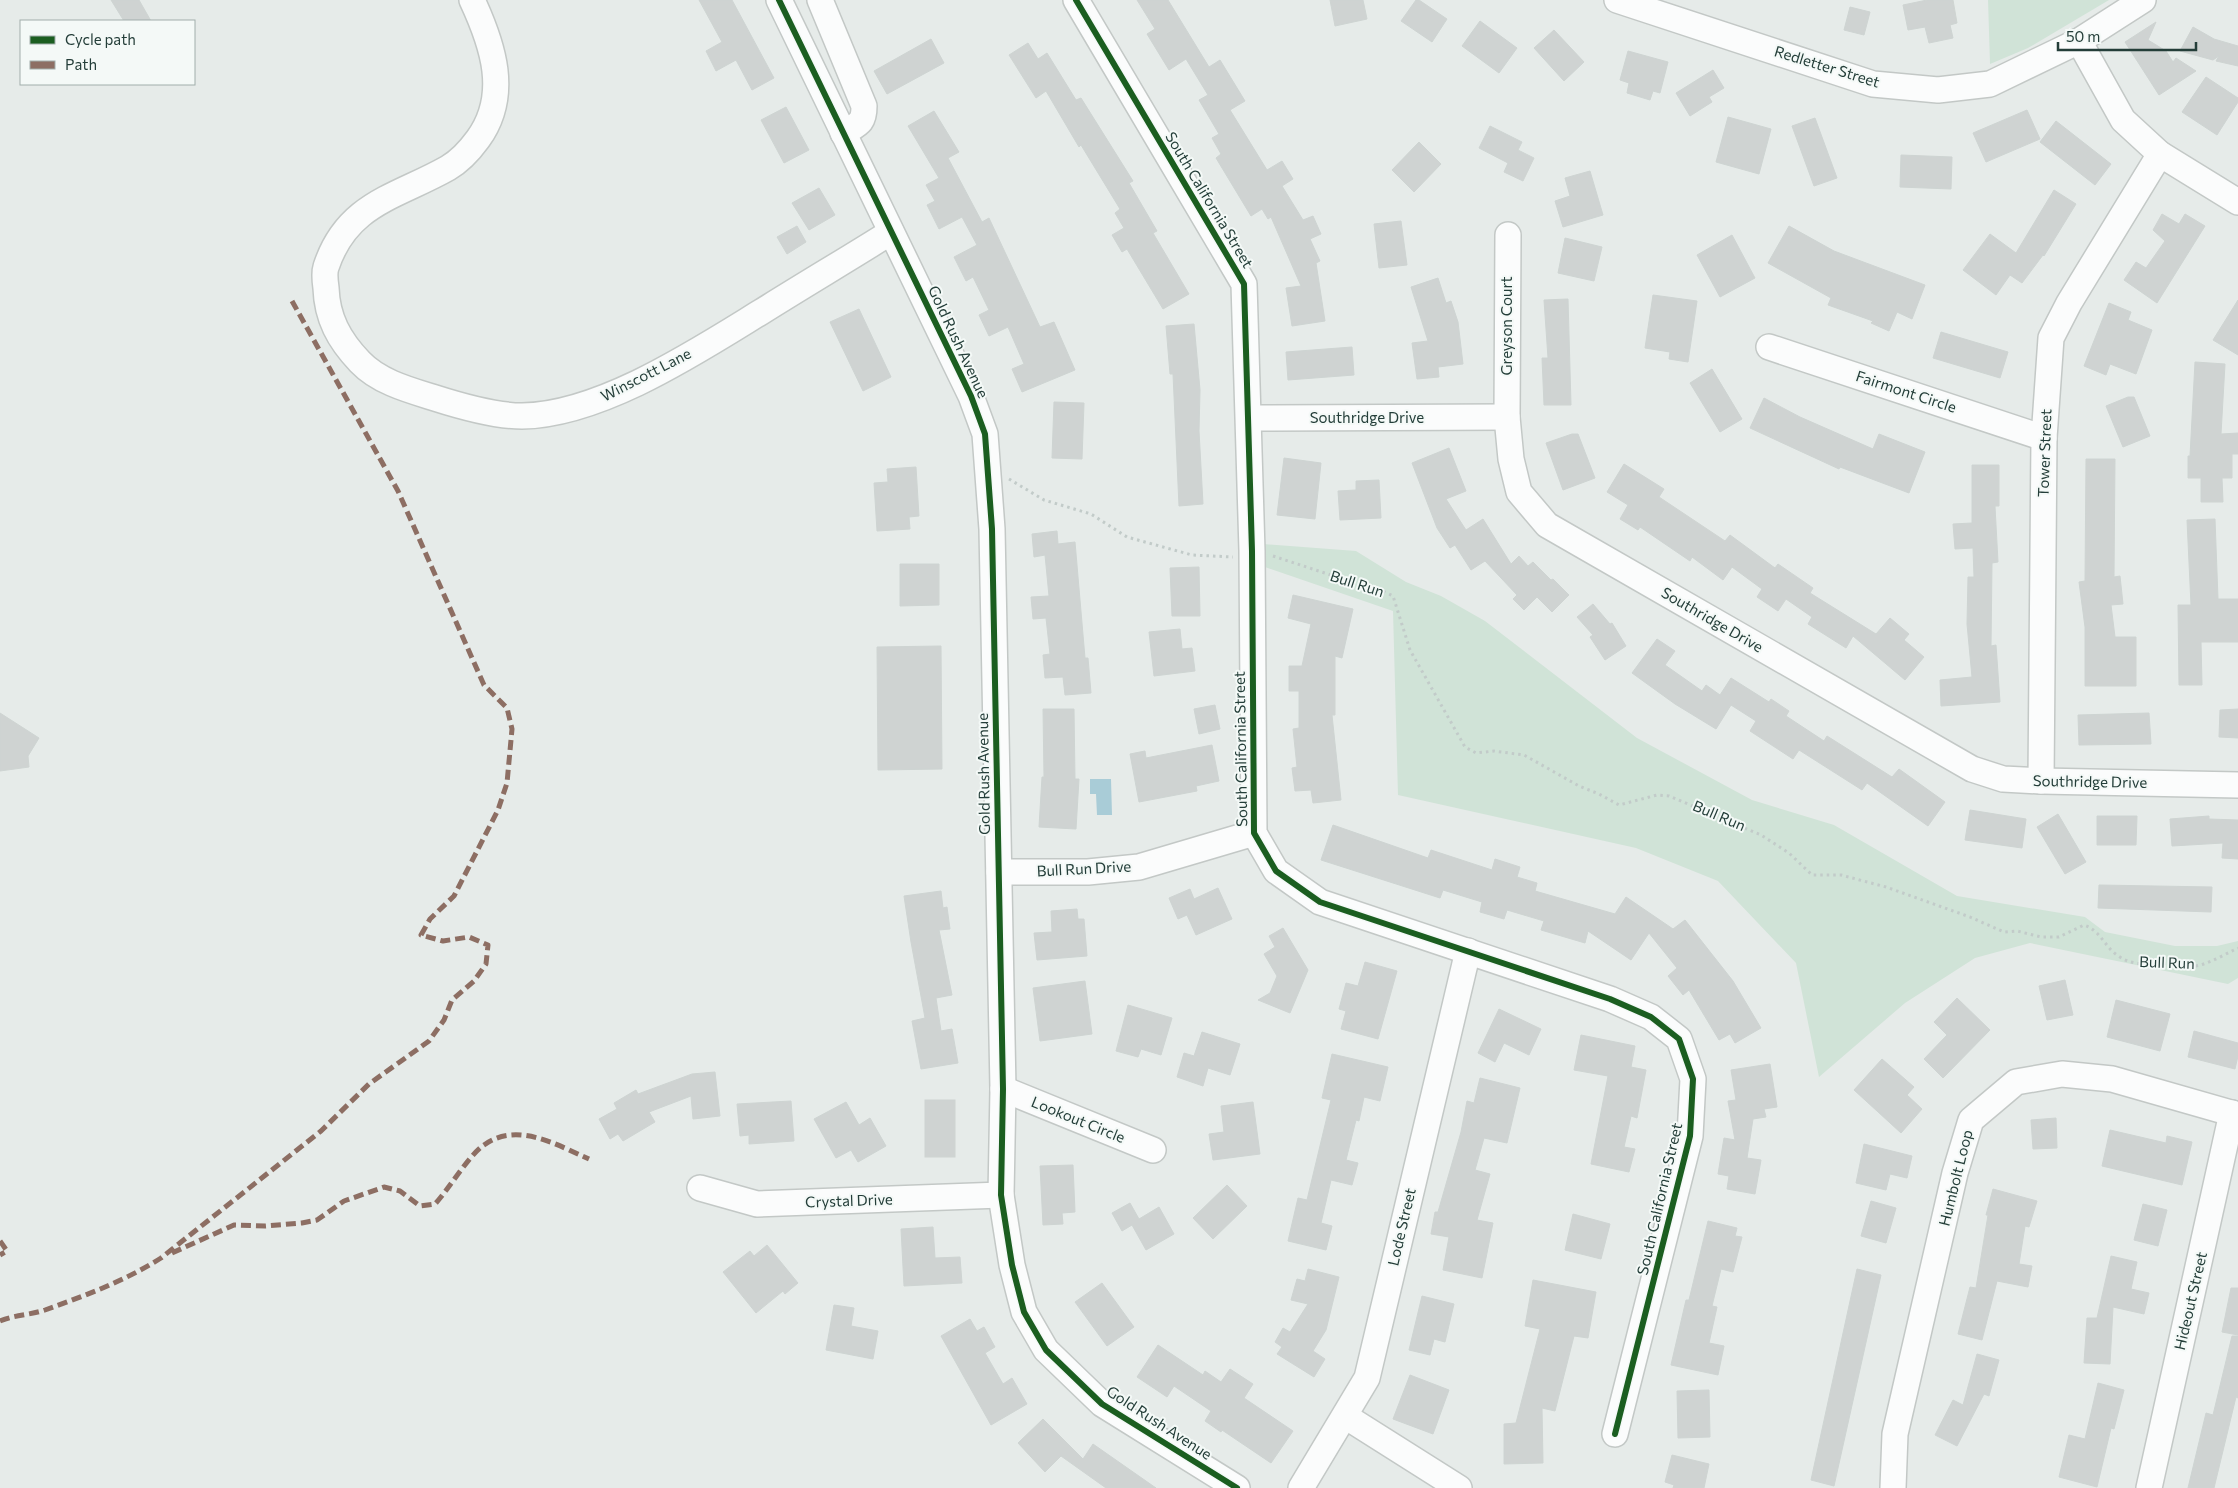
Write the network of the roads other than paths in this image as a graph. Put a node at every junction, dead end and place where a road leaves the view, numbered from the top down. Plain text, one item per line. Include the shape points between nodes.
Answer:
1 (472, 0) edge
2 (779, 0) edge
3 (820, 0) edge
4 (1076, 0) edge
5 (1617, 0) edge
6 (2143, 0) edge
7 (2080, 40) junction
8 (843, 133) junction
9 (2160, 154) junction
10 (2238, 202) edge
11 (891, 232) junction
12 (1508, 235) dead end
13 (1769, 347) dead end
14 (1508, 417) junction
15 (1249, 418) junction
16 (2044, 438) junction
17 (2041, 782) junction
18 (2238, 785) edge
19 (1254, 833) junction
20 (999, 872) junction
21 (1468, 951) junction
22 (1003, 1089) junction
23 (2235, 1114) edge
24 (1153, 1150) dead end
25 (700, 1188) dead end
26 (1001, 1195) junction
27 (1345, 1416) junction
28 (1615, 1434) dead end
29 (1237, 1488) edge
30 (1301, 1488) edge
31 (1459, 1488) edge
32 (1893, 1488) edge
33 (2149, 1488) edge

1 - 11 street, Winscott Lane via 492,47 497,76 495,103 486,128 471,150 450,167 376,203 352,221 325,269 326,301 331,322 346,347 366,368 400,387 463,407 522,416 571,409 610,396 726,334
2 - 8 street, Gold Rush Avenue
3 - 8 street via 864,106 864,118
4 - 15 street, South California Street via 1244,284
5 - 7 street, Redletter Street via 1873,84 1938,90 1990,84
6 - 7 street, Redletter Street
7 - 9 street via 2123,120
8 - 11 street, Gold Rush Avenue
9 - 10 street
9 - 16 street, Tower Street via 2051,338
11 - 20 street, Gold Rush Avenue via 971,396 985,434 992,529
12 - 14 street, Greyson Court
13 - 16 street, Fairmont Circle
14 - 15 street, Southridge Drive
14 - 17 street, Southridge Drive via 1511,459 1519,492 1547,525 1972,769 2003,779
15 - 19 street, South California Street
16 - 17 street, Tower Street
17 - 18 street, Southridge Drive
19 - 20 street, Bull Run Drive via 1139,866 1088,872
19 - 21 street, South California Street via 1276,871 1320,902
20 - 22 street, Gold Rush Avenue
21 - 27 street, Lode Street via 1367,1378
21 - 28 street, South California Street via 1610,999 1651,1017 1679,1039 1693,1079 1690,1136
22 - 24 street, Lookout Circle
22 - 26 street, Gold Rush Avenue
23 - 32 street, Humbolt Loop via 2112,1079 2062,1074 2016,1082 1971,1120 1955,1173 1896,1434
23 - 33 street, Hideout Street
25 - 26 street, Crystal Drive via 757,1204
26 - 29 street, Gold Rush Avenue via 1012,1265 1024,1312 1046,1350 1102,1404
27 - 30 street, Lode Street
27 - 31 street

